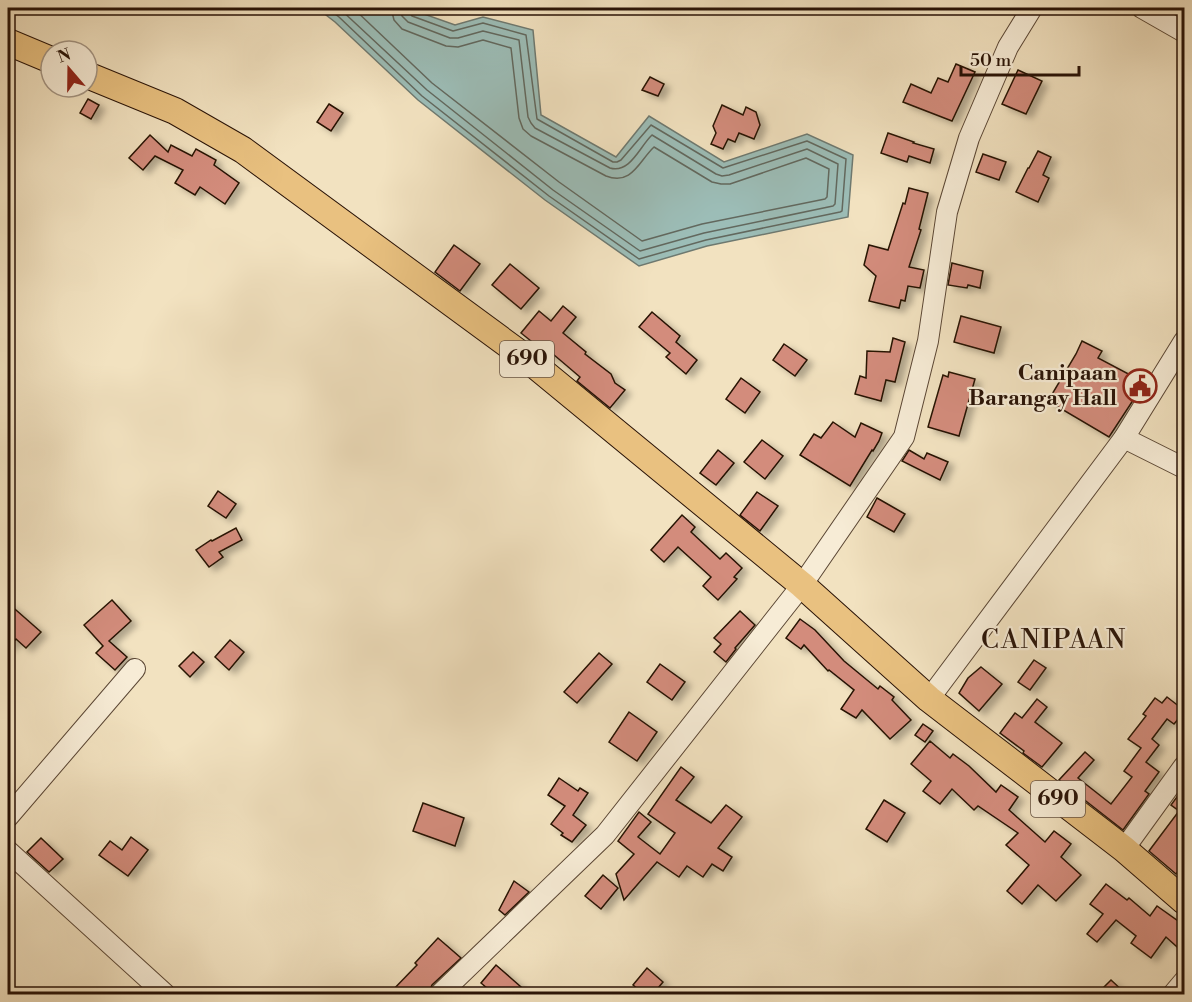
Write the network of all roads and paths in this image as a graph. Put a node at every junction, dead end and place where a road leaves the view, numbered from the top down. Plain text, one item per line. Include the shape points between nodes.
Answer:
1 (1032, 8) edge
2 (1142, 8) edge
3 (1185, 32) edge
4 (8, 42) edge
5 (39, 55) edge
6 (99, 80) edge
7 (1185, 341) edge
8 (1124, 438) junction
9 (1185, 468) edge
10 (802, 585) junction
11 (135, 669) dead end
12 (929, 699) junction
13 (1185, 766) edge
14 (8, 817) edge
15 (1124, 849) junction
16 (8, 851) edge
17 (1185, 901) edge
18 (1185, 981) edge
19 (165, 994) edge
20 (440, 994) edge
21 (1173, 994) edge

1 - 10 street via 1008,47 969,138 947,212 928,341 904,437
2 - 3 street
4 - 5 main road
6 - 10 main road, 690 via 175,111 243,150 526,358
7 - 8 street
8 - 9 street
8 - 12 street
10 - 12 main road, 690
10 - 20 street via 605,835
11 - 14 street
12 - 15 main road, 690
13 - 15 street
15 - 17 main road, 690
16 - 19 street
18 - 21 street

